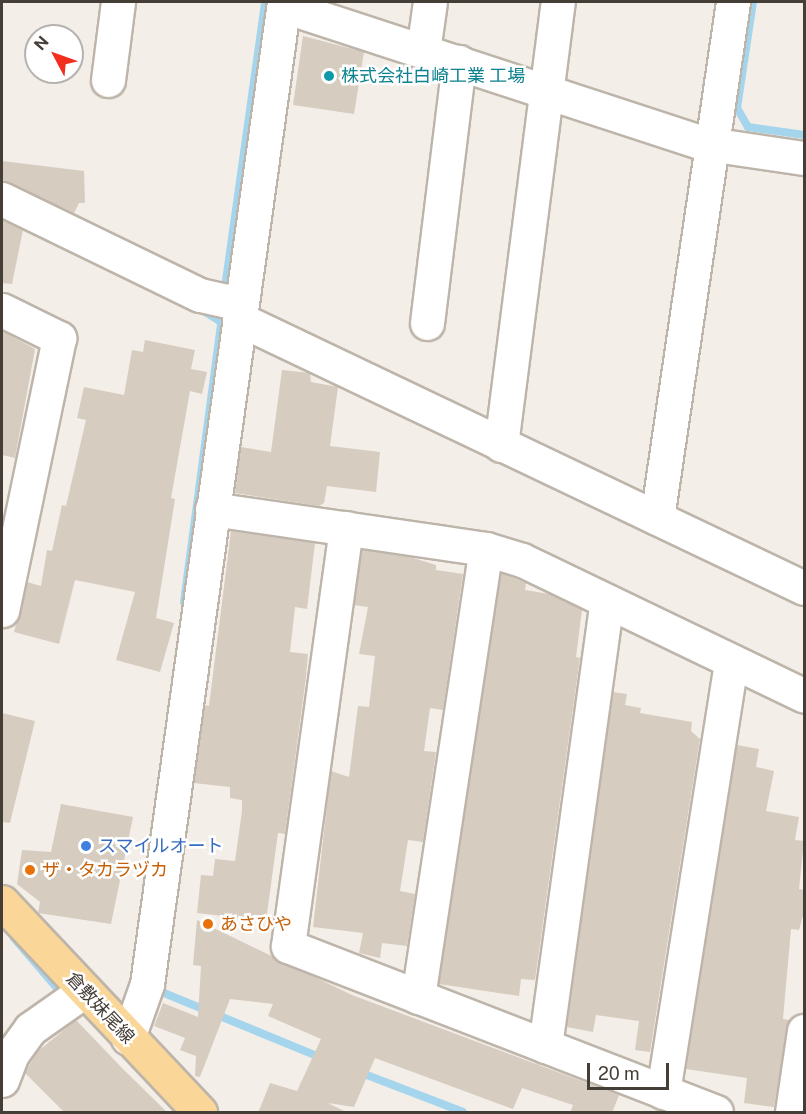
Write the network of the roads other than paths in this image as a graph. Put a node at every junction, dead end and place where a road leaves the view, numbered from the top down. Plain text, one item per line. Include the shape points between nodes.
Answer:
1 (118, 2) edge
2 (430, 2) edge
3 (558, 2) edge
4 (734, 2) edge
5 (284, 4) edge
6 (423, 51) junction
7 (459, 63) junction
8 (108, 80) dead end
9 (545, 90) junction
10 (714, 146) junction
11 (804, 158) edge
12 (2, 199) edge
13 (232, 306) junction
14 (2, 310) edge
15 (427, 323) dead end
16 (501, 445) junction
17 (212, 509) junction
18 (657, 518) junction
19 (346, 528) junction
20 (486, 549) junction
21 (804, 588) edge
22 (607, 601) junction
23 (2, 610) edge
24 (731, 661) junction
25 (804, 696) edge
26 (2, 902) edge
27 (84, 991) junction
28 (418, 997) junction
29 (804, 1031) edge
30 (128, 1038) junction
31 (545, 1046) junction
32 (2, 1080) edge
33 (663, 1092) junction
34 (201, 1113) edge
35 (716, 1113) edge
36 (792, 1113) edge

1 - 8 street
2 - 6 street
3 - 9 street
4 - 10 street
5 - 6 street
5 - 13 street
6 - 7 street
7 - 9 street
7 - 15 street
9 - 10 street
9 - 16 street
10 - 11 street
10 - 18 street
12 - 13 street via 200,295
13 - 16 street
13 - 17 street
14 - 23 street via 59,338
16 - 18 street
17 - 19 street
17 - 30 street via 147,984
18 - 21 street
19 - 20 street
19 - 28 street via 288,946
20 - 22 street via 522,560
20 - 28 street
22 - 24 street
22 - 31 street
24 - 25 street
24 - 33 street
26 - 27 main road, 倉敷妹尾線
27 - 30 main road, 倉敷妹尾線
27 - 32 street via 30,1029 12,1054
28 - 31 street
29 - 36 street
30 - 34 main road, 倉敷妹尾線
31 - 33 street
33 - 35 street

